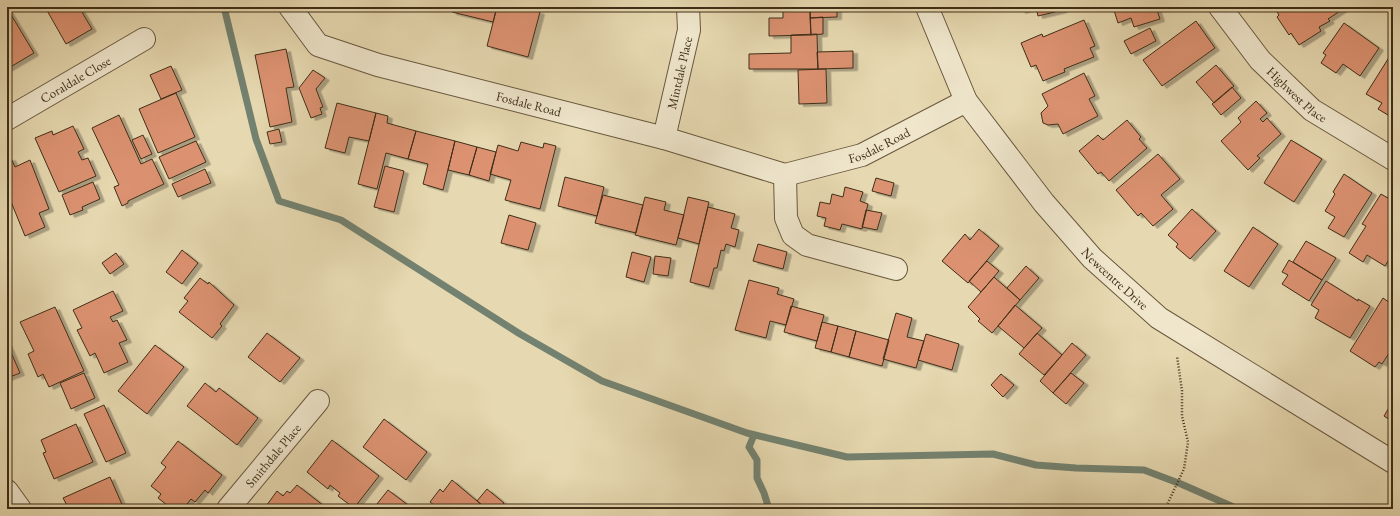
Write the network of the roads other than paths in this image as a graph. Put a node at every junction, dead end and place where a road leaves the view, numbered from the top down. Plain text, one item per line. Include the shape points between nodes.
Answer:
1 (290, 7) edge
2 (688, 7) edge
3 (927, 7) edge
4 (1220, 7) edge
5 (144, 39) dead end
6 (966, 101) junction
7 (7, 119) edge
8 (664, 138) junction
9 (1393, 160) edge
10 (785, 174) junction
11 (896, 269) dead end
12 (318, 401) dead end
13 (1393, 462) edge
14 (7, 491) edge
15 (20, 509) edge
16 (228, 509) edge

1 - 8 street, Fosdale Road via 318,45 378,65
2 - 8 street, Mintdale Place via 689,30
3 - 6 street, Newcentre Drive
4 - 9 street, Highwest Place via 1260,60 1312,110
5 - 7 street, Coraldale Close
6 - 10 street, Fosdale Road via 862,155
6 - 13 street, Newcentre Drive via 1044,203 1087,252 1159,318
8 - 10 street, Fosdale Road
10 - 11 street via 786,218 793,235 807,245
12 - 16 street, Smithdale Place
14 - 15 street

